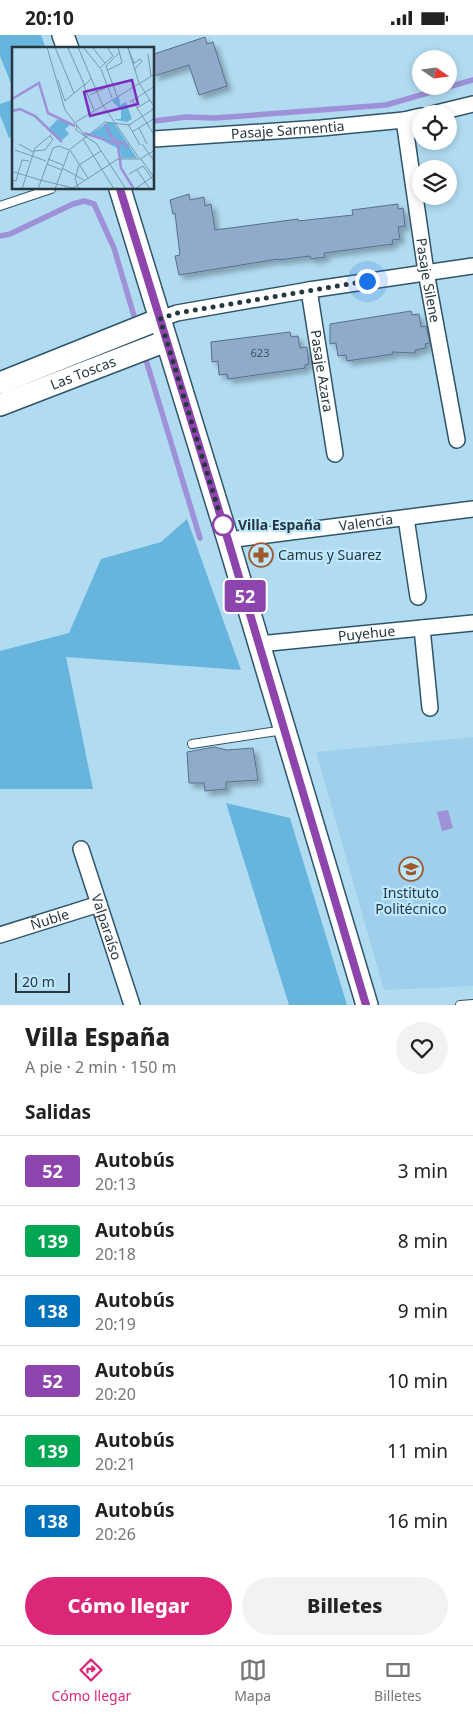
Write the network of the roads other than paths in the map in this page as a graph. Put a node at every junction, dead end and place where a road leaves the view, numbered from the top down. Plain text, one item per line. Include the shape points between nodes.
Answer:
1 (63, 35) edge
2 (67, 47) edge
3 (473, 104) edge
4 (457, 108) edge
5 (412, 118) edge
6 (404, 120) junction
7 (155, 139) edge
8 (47, 190) edge
9 (120, 190) edge
10 (0, 207) edge
11 (473, 266) edge
12 (426, 272) junction
13 (309, 290) junction
14 (160, 319) junction
15 (166, 341) junction
16 (0, 383) edge
17 (0, 405) edge
18 (457, 440) dead end
19 (335, 454) dead end
20 (473, 509) edge
21 (406, 518) junction
22 (228, 540) junction
23 (418, 597) dead end
24 (473, 623) edge
25 (422, 628) junction
26 (259, 644) junction
27 (430, 708) dead end
28 (284, 730) junction
29 (192, 744) dead end
30 (81, 849) dead end
31 (99, 904) junction
32 (0, 935) edge
33 (473, 1004) edge
34 (132, 1005) edge
35 (366, 1005) edge
36 (460, 1005) edge

1 - 2 street
3 - 4 street
5 - 6 street, Pasaje Sarmentia
6 - 7 street, Pasaje Sarmentia
6 - 12 street, Pasaje Silene
8 - 10 lane
9 - 14 street
11 - 12 street
12 - 13 street
12 - 18 street, Pasaje Silene
13 - 14 street via 177,313
13 - 19 street, Pasaje Azara
14 - 15 street
14 - 16 street, Las Toscas
15 - 17 street, Las Toscas
15 - 22 street
20 - 21 street, Valencia
21 - 22 street, Valencia
21 - 23 street
22 - 26 street
24 - 25 street, Puyehue
25 - 26 street, Puyehue
25 - 27 street
26 - 28 street
28 - 29 lane
28 - 35 street
30 - 31 street, Valparaíso
31 - 32 street, Ñuble
31 - 34 street, Valparaíso
33 - 36 lane

